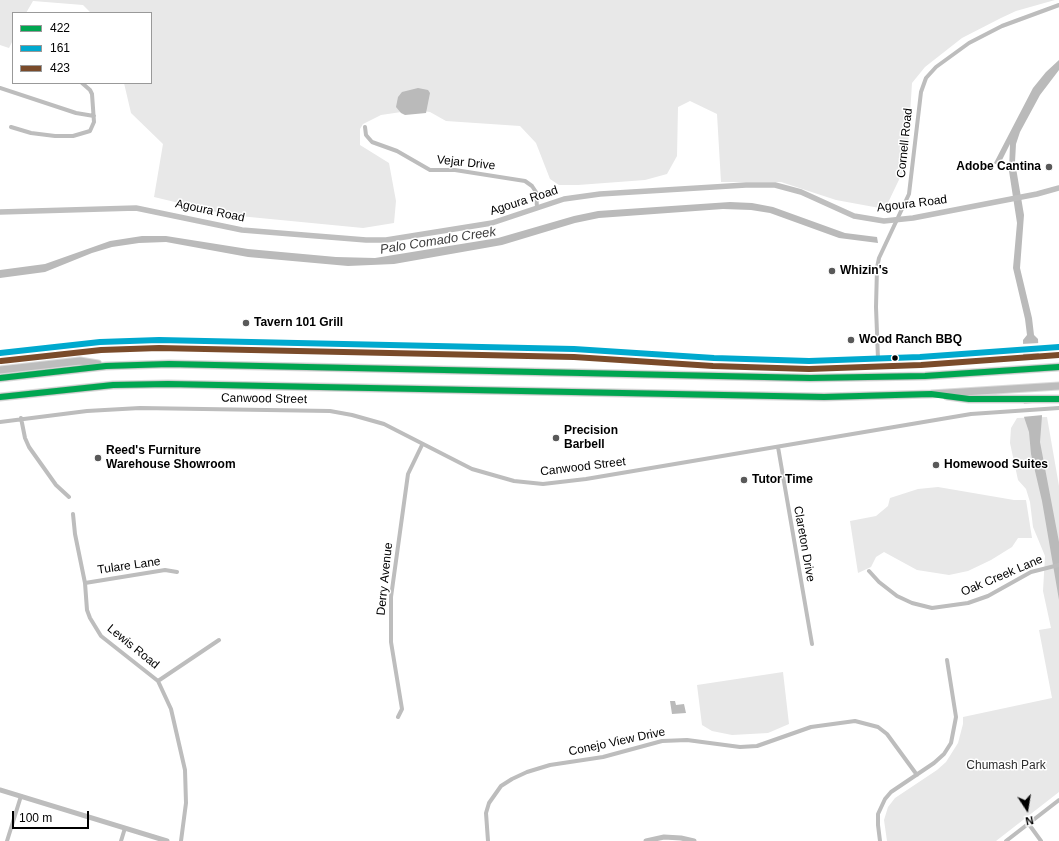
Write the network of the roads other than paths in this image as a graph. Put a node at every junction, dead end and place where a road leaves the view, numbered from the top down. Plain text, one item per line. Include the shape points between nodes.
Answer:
1 (1059, 5) edge
2 (83, 84) edge
3 (0, 88) edge
4 (94, 116) junction
5 (11, 127) dead end
6 (365, 127) dead end
7 (1059, 188) edge
8 (1048, 192) junction
9 (1059, 192) edge
10 (537, 208) junction
11 (0, 212) edge
12 (898, 220) junction
13 (1059, 347) edge
14 (0, 353) edge
15 (878, 359) junction
16 (106, 366) junction
17 (1059, 367) edge
18 (0, 370) edge
19 (0, 378) edge
20 (1059, 386) edge
21 (931, 394) junction
22 (0, 398) edge
23 (1059, 399) edge
24 (1059, 408) edge
25 (21, 418) junction
26 (0, 422) edge
27 (422, 445) junction
28 (778, 447) junction
29 (70, 497) dead end
30 (73, 514) dead end
31 (1059, 565) edge
32 (869, 571) dead end
33 (177, 572) dead end
34 (85, 583) junction
35 (218, 640) dead end
36 (812, 644) dead end
37 (947, 660) dead end
38 (158, 681) junction
39 (398, 717) dead end
40 (917, 775) junction
41 (0, 790) edge
42 (21, 796) junction
43 (1059, 800) edge
44 (1028, 824) junction
45 (126, 828) junction
46 (7, 841) edge
47 (121, 841) edge
48 (167, 841) edge
49 (181, 841) edge
50 (488, 841) edge
51 (646, 841) edge
52 (694, 841) edge
53 (880, 841) edge
54 (1006, 841) edge
55 (1041, 841) edge

1 - 12 street, Cornell Road via 986,34 957,50 929,73 921,92 909,194
2 - 4 street via 92,94
3 - 4 street via 76,113
4 - 5 street via 90,131 73,136 45,135
6 - 10 street, Vejar Drive via 366,135 372,142 397,151 430,170 455,170 525,181 536,192
7 - 8 main road, Agoura Road
8 - 9 main road, Agoura Road
8 - 12 main road, Agoura Road
10 - 11 main road, Agoura Road via 492,223 386,240 242,230 136,208
10 - 12 main road, Agoura Road via 580,195 760,185 795,190 865,219
12 - 15 street, Cornell Road via 879,258 877,268
13 - 15 street
14 - 15 street via 100,342 164,340 574,349 714,358
16 - 17 highway via 169,364 810,378 918,376
16 - 18 highway via 80,361
16 - 19 highway
20 - 21 highway
21 - 22 highway via 824,397 168,384 90,387
21 - 23 highway via 970,399
24 - 28 street, Canwood Street via 1022,409 950,417
25 - 26 street, Canwood Street
25 - 27 street, Canwood Street via 140,408 330,411 384,424
25 - 29 street via 29,447 56,486
27 - 28 street, Canwood Street via 458,464 489,475 543,484
27 - 39 street, Derry Avenue via 408,474 391,596 391,642 402,709
28 - 36 street, Clareton Drive
30 - 34 street, Lewis Road
31 - 32 street, Oak Creek Lane via 1031,572 999,590 974,600 932,608 897,596
33 - 34 street, Tulare Lane via 165,570
34 - 38 street, Lewis Road via 87,610 98,632
35 - 38 street
37 - 40 street via 954,702 955,729 944,754
38 - 49 street, Lewis Road via 171,709 185,770 186,803
40 - 50 street, Conejo View Drive via 887,734 878,727 855,721 811,727 757,746 740,747 687,740 662,741 603,757 550,765 512,779 501,786 489,803 486,813
40 - 53 street via 885,799 878,814
41 - 42 street
42 - 45 street
42 - 46 street
43 - 44 street
44 - 54 street
44 - 55 street
45 - 47 street
45 - 48 street
51 - 52 street via 664,837

